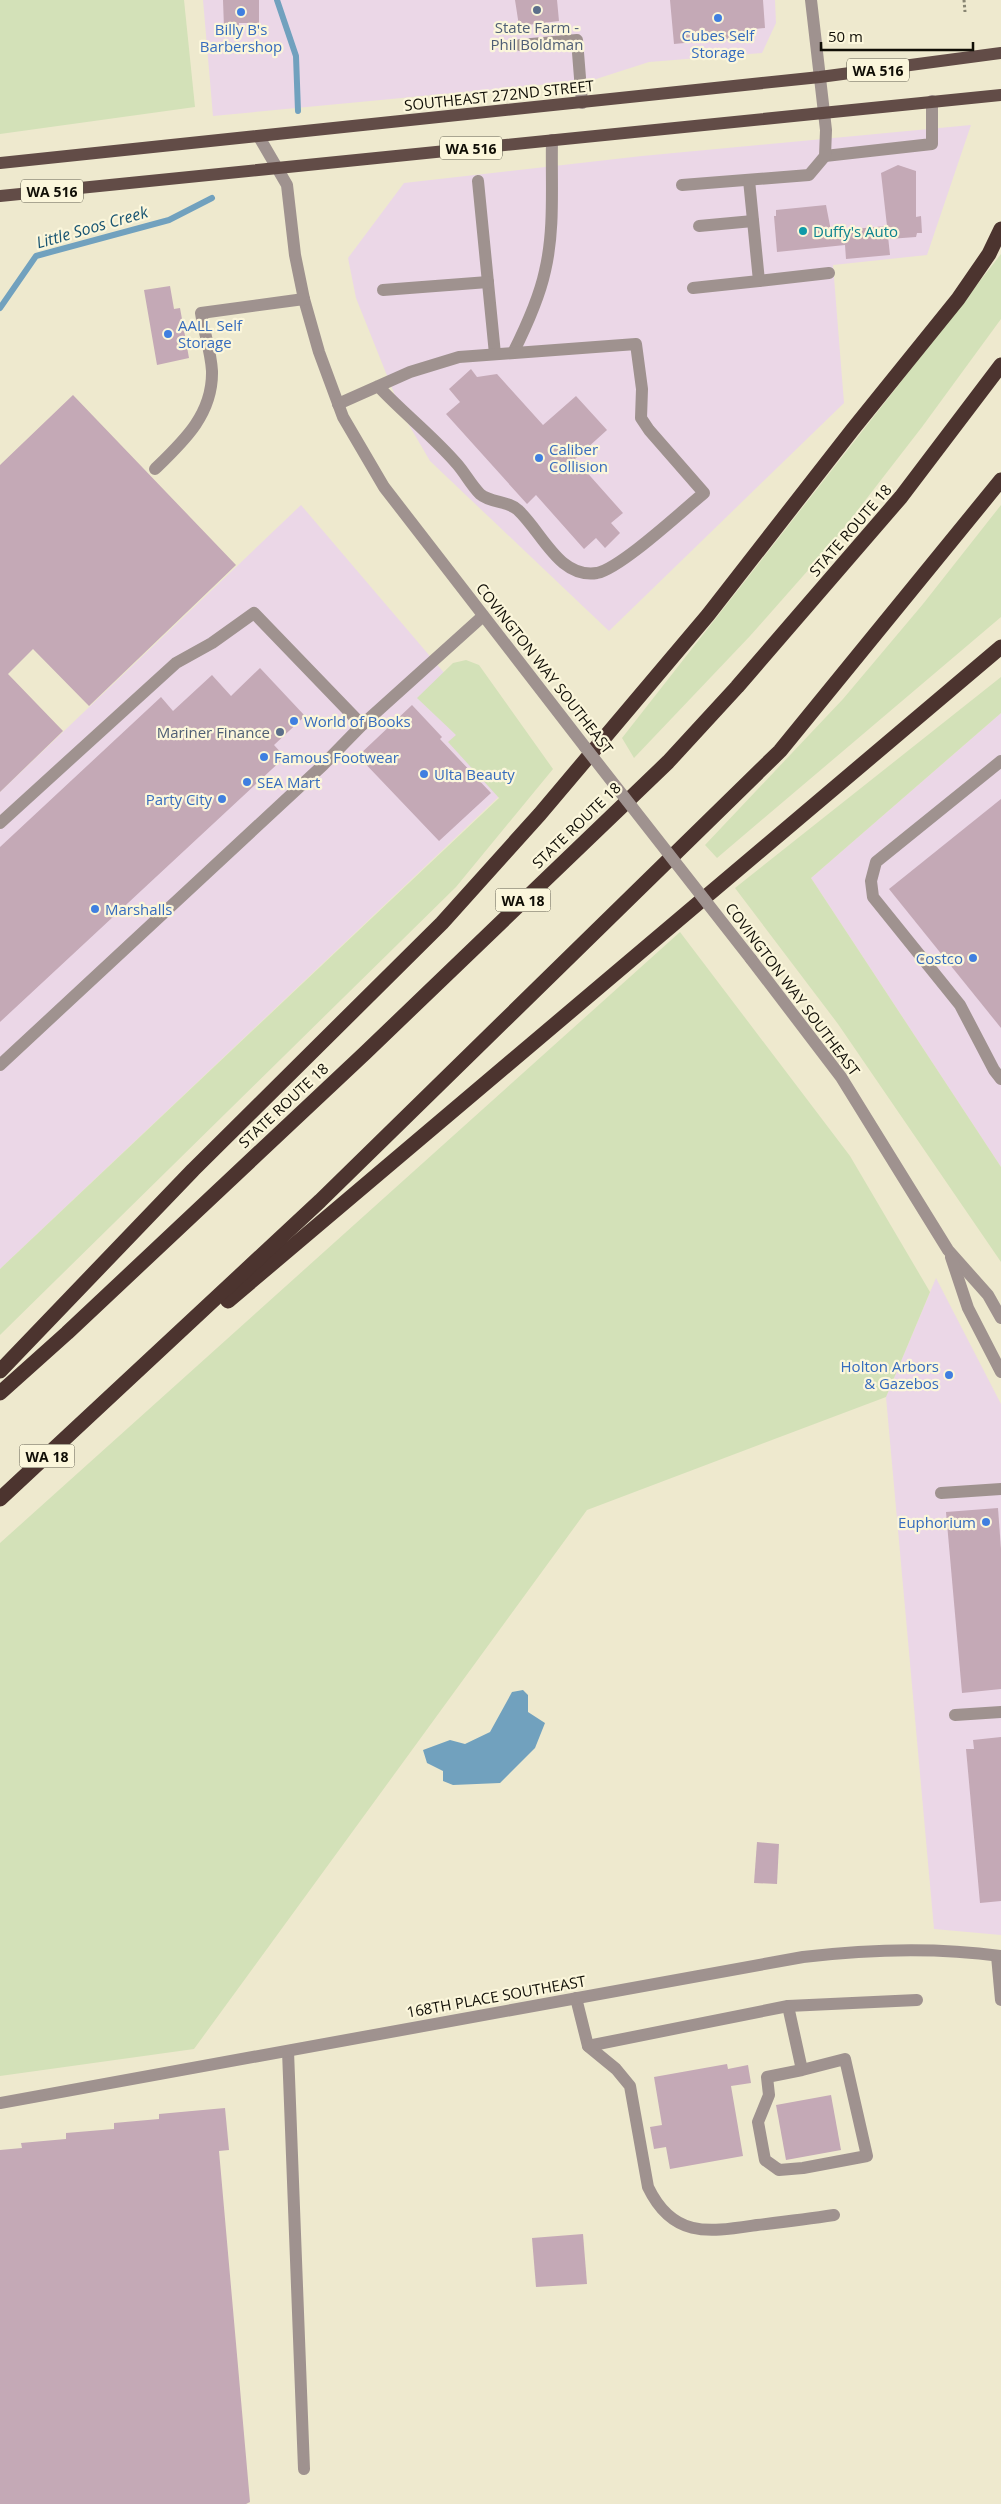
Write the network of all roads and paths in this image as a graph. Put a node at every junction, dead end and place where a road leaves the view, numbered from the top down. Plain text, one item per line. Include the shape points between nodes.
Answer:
1 (812, 0) edge
2 (964, 0) edge
3 (965, 12) dead end
4 (520, 45) dead end
5 (1001, 53) edge
6 (820, 77) junction
7 (1001, 95) edge
8 (932, 100) junction
9 (582, 103) junction
10 (825, 111) junction
11 (259, 137) junction
12 (552, 140) junction
13 (825, 156) junction
14 (0, 163) edge
15 (278, 169) junction
16 (749, 180) junction
17 (478, 181) dead end
18 (682, 185) dead end
19 (0, 196) edge
20 (753, 221) junction
21 (699, 226) dead end
22 (1001, 229) edge
23 (829, 273) dead end
24 (759, 281) junction
25 (488, 282) junction
26 (693, 288) dead end
27 (383, 290) dead end
28 (304, 299) junction
29 (513, 353) junction
30 (495, 354) junction
31 (1001, 365) edge
32 (378, 386) junction
33 (338, 404) junction
34 (156, 469) dead end
35 (1001, 480) edge
36 (483, 616) junction
37 (1001, 647) edge
38 (362, 725) junction
39 (1001, 761) edge
40 (0, 823) edge
41 (0, 1065) edge
42 (1001, 1079) edge
43 (948, 1250) junction
44 (1001, 1318) edge
45 (0, 1371) edge
46 (1001, 1372) edge
47 (0, 1393) edge
48 (95, 1413) junction
49 (1001, 1489) edge
50 (941, 1493) dead end
51 (0, 1499) edge
52 (1001, 1712) edge
53 (955, 1715) dead end
54 (999, 1956) edge
55 (576, 1998) junction
56 (917, 2000) dead end
57 (1001, 2000) edge
58 (788, 2006) junction
59 (588, 2046) junction
60 (288, 2051) junction
61 (802, 2070) junction
62 (0, 2103) edge
63 (834, 2215) dead end
64 (304, 2469) dead end

1 - 6 street
2 - 3 path
4 - 9 street via 577,40
5 - 6 main road, SOUTHEAST 272ND STREET / WA 516
6 - 9 main road, SOUTHEAST 272ND STREET / WA 516
6 - 10 street
7 - 8 main road, WA 516
8 - 10 main road, WA 516
8 - 13 street via 932,144
9 - 11 main road, SOUTHEAST 272ND STREET / WA 516
10 - 12 main road, WA 516
10 - 13 street
11 - 14 main road, SOUTHEAST 272ND STREET / WA 516
11 - 15 street, COVINGTON WAY SOUTHEAST
12 - 15 main road, WA 516
12 - 29 street via 551,226 545,271 529,321
13 - 16 street via 809,175
15 - 19 main road, WA 516
15 - 28 street, COVINGTON WAY SOUTHEAST via 287,185
16 - 18 street
16 - 20 street
17 - 25 street
20 - 21 street
20 - 24 street
22 - 45 highway via 989,254 958,299 708,615 540,814 442,923 193,1170
23 - 24 street
24 - 26 street
25 - 27 street
25 - 30 street
28 - 33 street, COVINGTON WAY SOUTHEAST
28 - 34 street via 201,314 212,370 203,412 191,434
29 - 30 street
29 - 32 street via 636,344 642,390 641,418 704,493 623,560 607,570 585,573 563,564 537,529 516,508 481,495 457,463
30 - 32 street via 459,357
31 - 47 highway, STATE ROUTE 18 / WA 18 via 901,497 668,762 68,1333
32 - 33 street
33 - 36 street, COVINGTON WAY SOUTHEAST via 384,487
35 - 48 highway, WA 18 via 780,752 320,1201
36 - 38 street
36 - 43 street, COVINGTON WAY SOUTHEAST, bridge via 841,1077
37 - 48 highway
38 - 40 street via 254,613 212,644 176,662
38 - 41 street
39 - 42 street via 876,862 871,881 873,897 960,1005
43 - 44 street, COVINGTON WAY SOUTHEAST via 988,1295
43 - 46 street, COVINGTON WAY SOUTHEAST via 968,1308
48 - 51 highway, WA 18
49 - 50 street
52 - 53 street
54 - 55 street, 168TH PLACE SOUTHEAST via 934,1950 846,1952
54 - 57 street
55 - 59 street
55 - 60 street, 168TH PLACE SOUTHEAST
56 - 58 street
58 - 59 street
58 - 61 street
59 - 63 street via 616,2069 630,2086 648,2187 672,2219 691,2228 712,2231
60 - 62 street, 168TH PLACE SOUTHEAST
60 - 64 street
61 - 61 street via 845,2059 866,2156 779,2170 765,2160 758,2122 768,2095 767,2077

